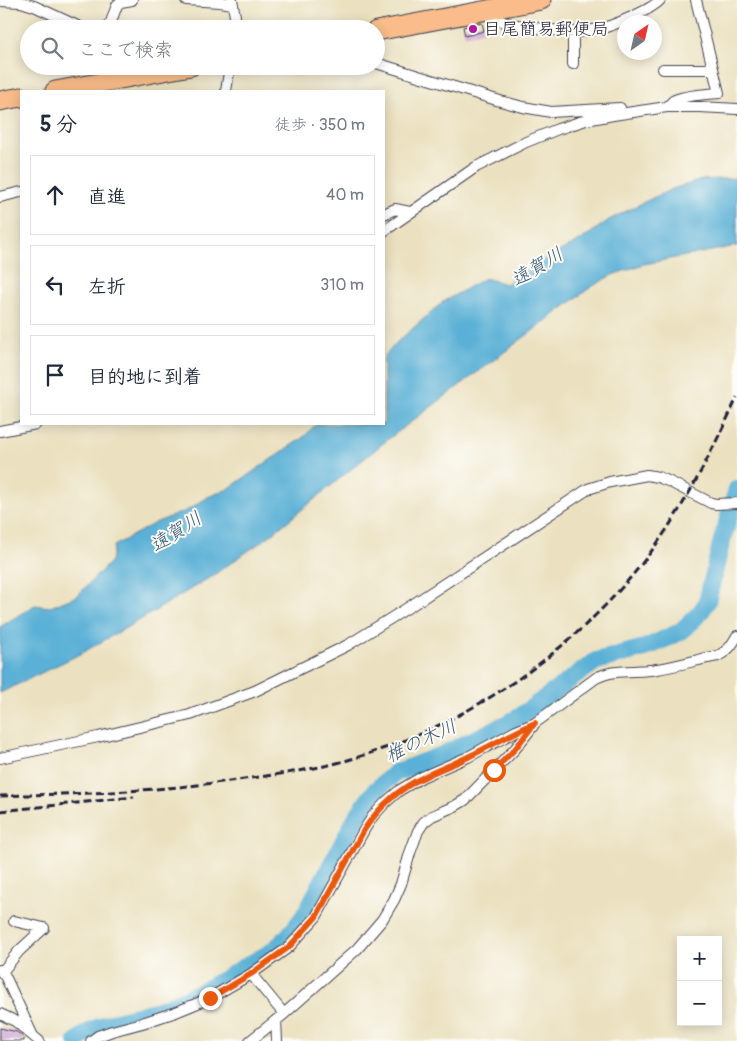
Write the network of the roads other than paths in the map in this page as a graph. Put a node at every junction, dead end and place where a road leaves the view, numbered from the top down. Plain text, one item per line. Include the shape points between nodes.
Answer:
1 (132, 0) edge
2 (186, 0) edge
3 (541, 0) edge
4 (660, 0) edge
5 (696, 0) edge
6 (0, 1) edge
7 (233, 2) edge
8 (486, 11) junction
9 (64, 20) edge
10 (112, 20) edge
11 (234, 20) edge
12 (385, 29) edge
13 (573, 32) junction
14 (573, 64) dead end
15 (385, 66) edge
16 (713, 69) junction
17 (667, 71) dead end
18 (142, 75) edge
19 (229, 75) edge
20 (60, 90) edge
21 (226, 90) edge
22 (20, 97) edge
23 (0, 101) edge
24 (667, 107) junction
25 (737, 110) edge
26 (640, 111) junction
27 (20, 192) edge
28 (0, 197) edge
29 (410, 212) junction
30 (385, 214) edge
31 (385, 230) edge
32 (31, 425) edge
33 (0, 431) edge
34 (737, 503) edge
35 (737, 636) edge
36 (535, 723) junction
37 (0, 758) edge
38 (14, 920) dead end
39 (1, 971) edge
40 (251, 974) junction
41 (0, 1014) edge
42 (280, 1017) junction
43 (35, 1038) edge
44 (90, 1041) edge
45 (250, 1041) edge
46 (278, 1041) edge

1 - 10 street via 117,4
2 - 7 street
3 - 8 highway
4 - 13 street via 649,9 599,29
5 - 16 street
6 - 9 street via 21,2
7 - 11 street
8 - 12 highway
8 - 13 street via 493,18 514,24
13 - 14 street
15 - 26 street via 508,103 550,112 619,108
16 - 17 street
16 - 24 street via 719,93 680,99
18 - 20 highway
19 - 21 street
22 - 23 highway
24 - 25 street
24 - 26 street
26 - 29 street via 586,120 526,142 476,168
27 - 28 street
29 - 30 street via 394,209
29 - 31 street
32 - 33 street
34 - 37 street via 712,503 668,481 647,475 610,482 588,490 348,646 255,691 190,715
35 - 36 street via 731,647 718,656 657,670 604,674
36 - 40 street via 422,777 386,802 364,830 316,917 289,947
36 - 42 street via 515,749 465,800 424,822 401,884 382,920 357,948
38 - 39 street via 44,928
39 - 43 street
40 - 42 street
40 - 44 street via 210,998
41 - 43 street via 15,1021
42 - 45 street
42 - 46 street

